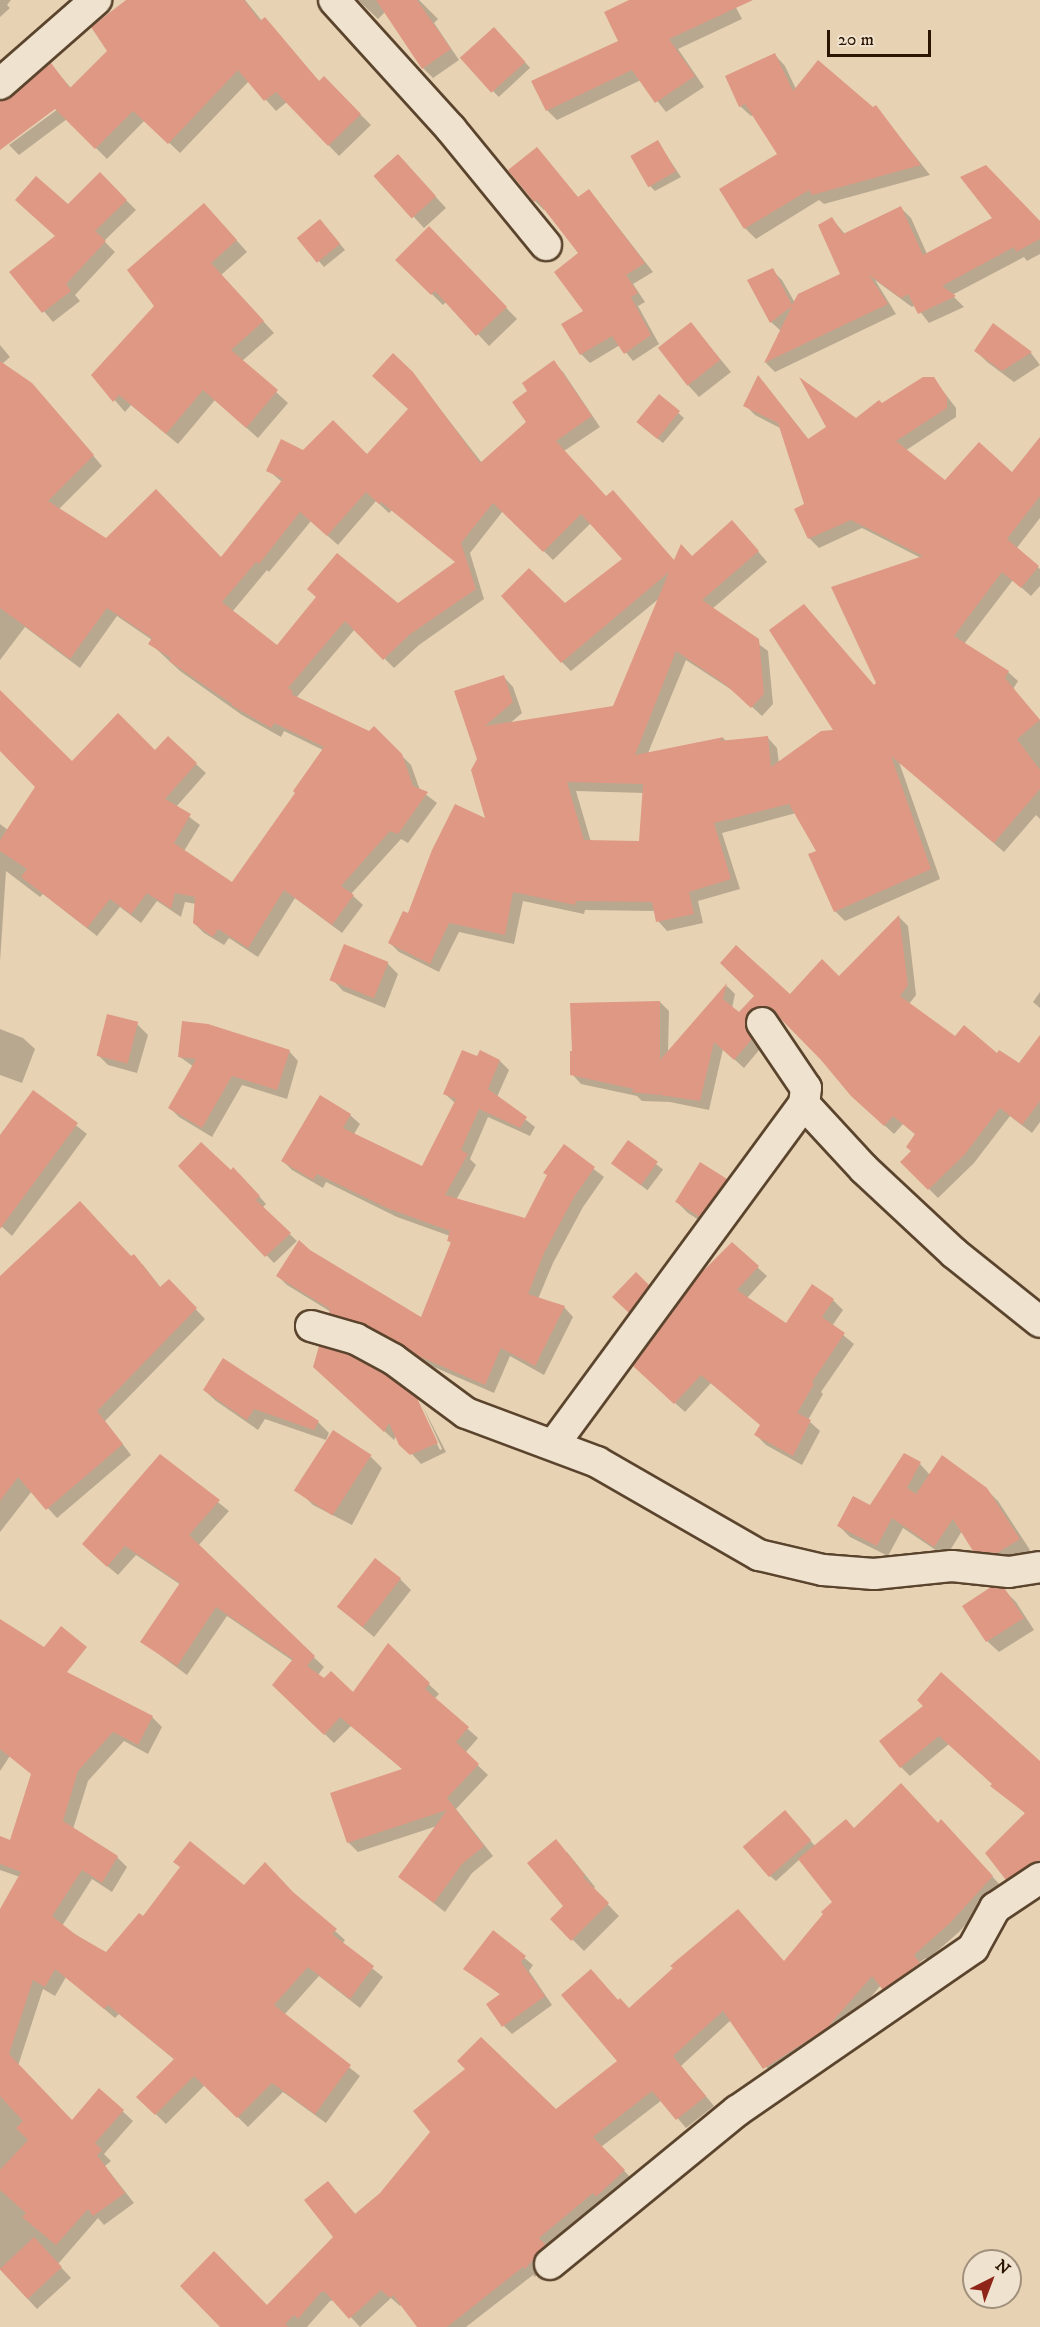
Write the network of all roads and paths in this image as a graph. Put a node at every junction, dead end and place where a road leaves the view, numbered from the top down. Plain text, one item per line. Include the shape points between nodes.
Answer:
1 (96, 0) edge
2 (334, 0) edge
3 (0, 84) edge
4 (546, 245) dead end
5 (762, 1023) dead end
6 (804, 1104) junction
7 (1040, 1322) edge
8 (311, 1326) dead end
9 (554, 1444) junction
10 (1040, 1568) edge
11 (1040, 1878) edge
12 (550, 2264) dead end

1 - 3 street
2 - 4 street via 451,129
5 - 6 street via 806,1088
6 - 7 street via 864,1169 954,1253
6 - 9 street
8 - 9 street via 356,1339 393,1359 465,1413
9 - 10 street via 597,1462 759,1555 780,1561 874,1574 952,1566 1009,1572
11 - 12 street via 995,1908 973,1948 737,2111

